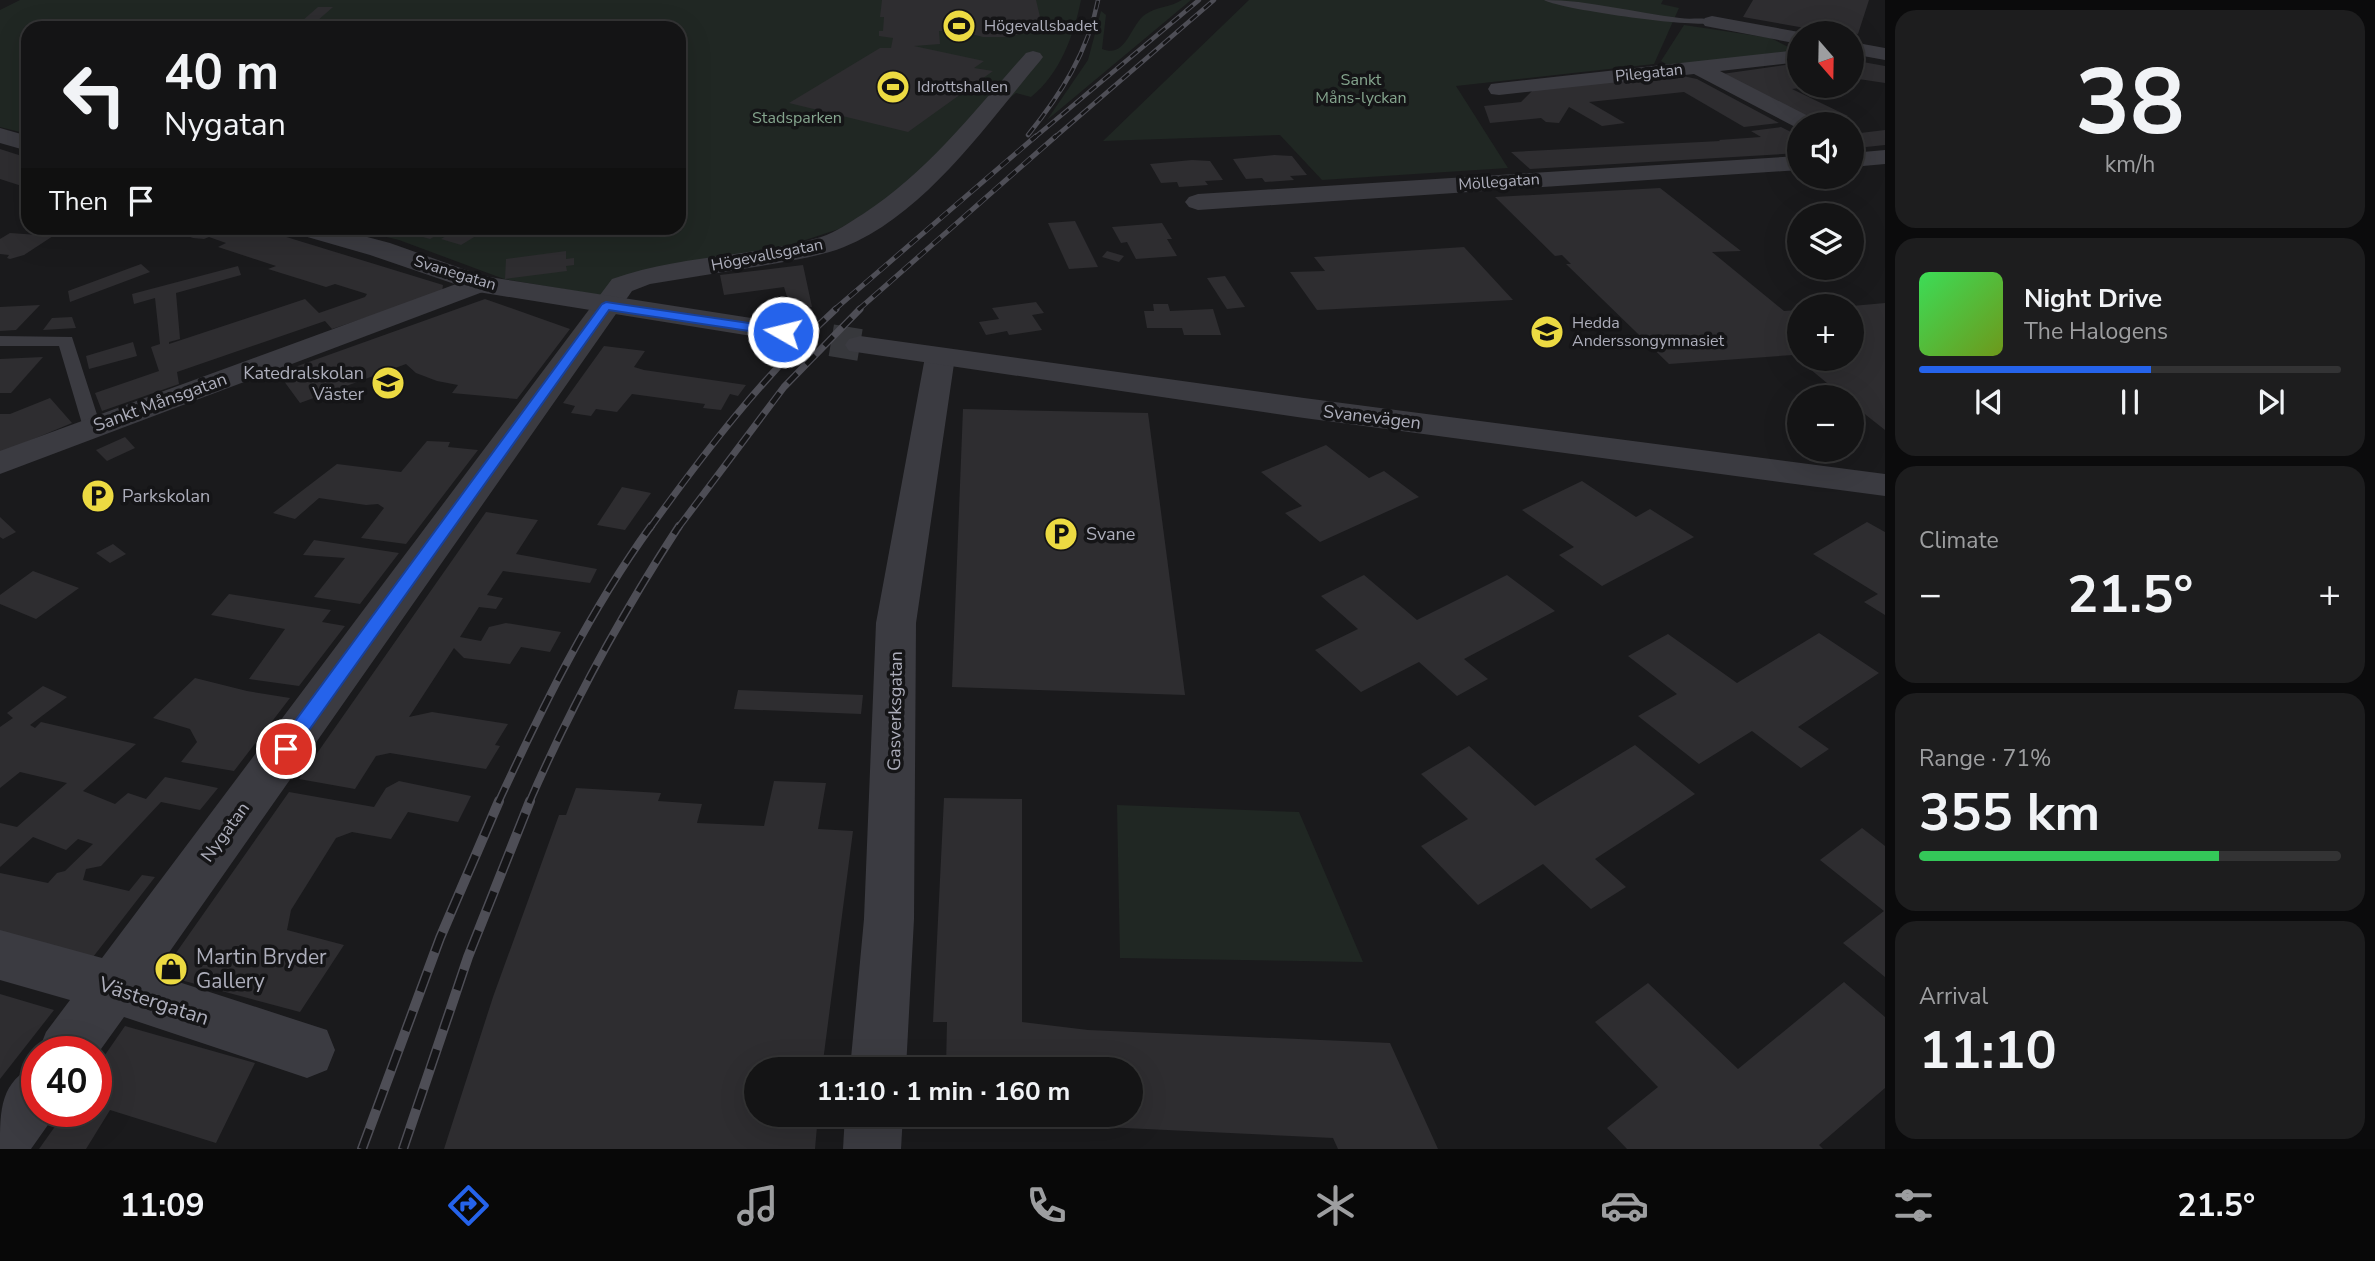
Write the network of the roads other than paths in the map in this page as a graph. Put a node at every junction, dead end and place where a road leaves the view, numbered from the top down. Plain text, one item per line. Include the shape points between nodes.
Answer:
1 (1549, 0) edge
2 (1712, 22) joint
3 (1787, 36) edge
4 (1864, 51) edge
5 (1885, 54) edge
6 (1033, 57) dead end
7 (1787, 57) edge
8 (1699, 68) junction
9 (1499, 89) dead end
10 (1787, 114) edge
11 (0, 135) edge
12 (21, 142) edge
13 (1787, 164) edge
14 (1198, 202) dead end
15 (331, 235) edge
16 (478, 284) junction
17 (606, 306) junction
18 (783, 332) tunnel mouth
19 (0, 341) edge
20 (860, 345) tunnel mouth
21 (940, 357) junction
22 (92, 427) junction
23 (0, 463) edge
24 (1885, 485) edge
25 (0, 956) edge
26 (112, 987) junction
27 (77, 1036) edge
28 (307, 1050) dead end
29 (879, 1057) edge
30 (21, 1114) edge
31 (873, 1127) edge
32 (0, 1143) edge
33 (872, 1149) edge

1 - 2 lane via 1683,22
2 - 3 street
4 - 5 street
6 - 17 street, Högevallsgatan via 939,164 900,201 853,232 788,253 644,277 622,285
7 - 8 street, Pilegatan
8 - 9 street, Pilegatan
8 - 10 street
11 - 12 street
13 - 14 street, Möllegatan
15 - 16 street, Svanegatan
16 - 17 street, Svanegatan
16 - 22 street, Sankt Månsgatan
17 - 18 street
17 - 26 street, Nygatan
19 - 22 lane via 66,341
20 - 21 street, Svanevägen
21 - 24 street, Svanevägen
21 - 29 street, Gasverksgatan via 896,623 889,906
22 - 23 street, Sankt Månsgatan
25 - 26 street, Västergatan
26 - 27 street, Nygatan
26 - 28 street, Västergatan
30 - 32 street
31 - 33 street

